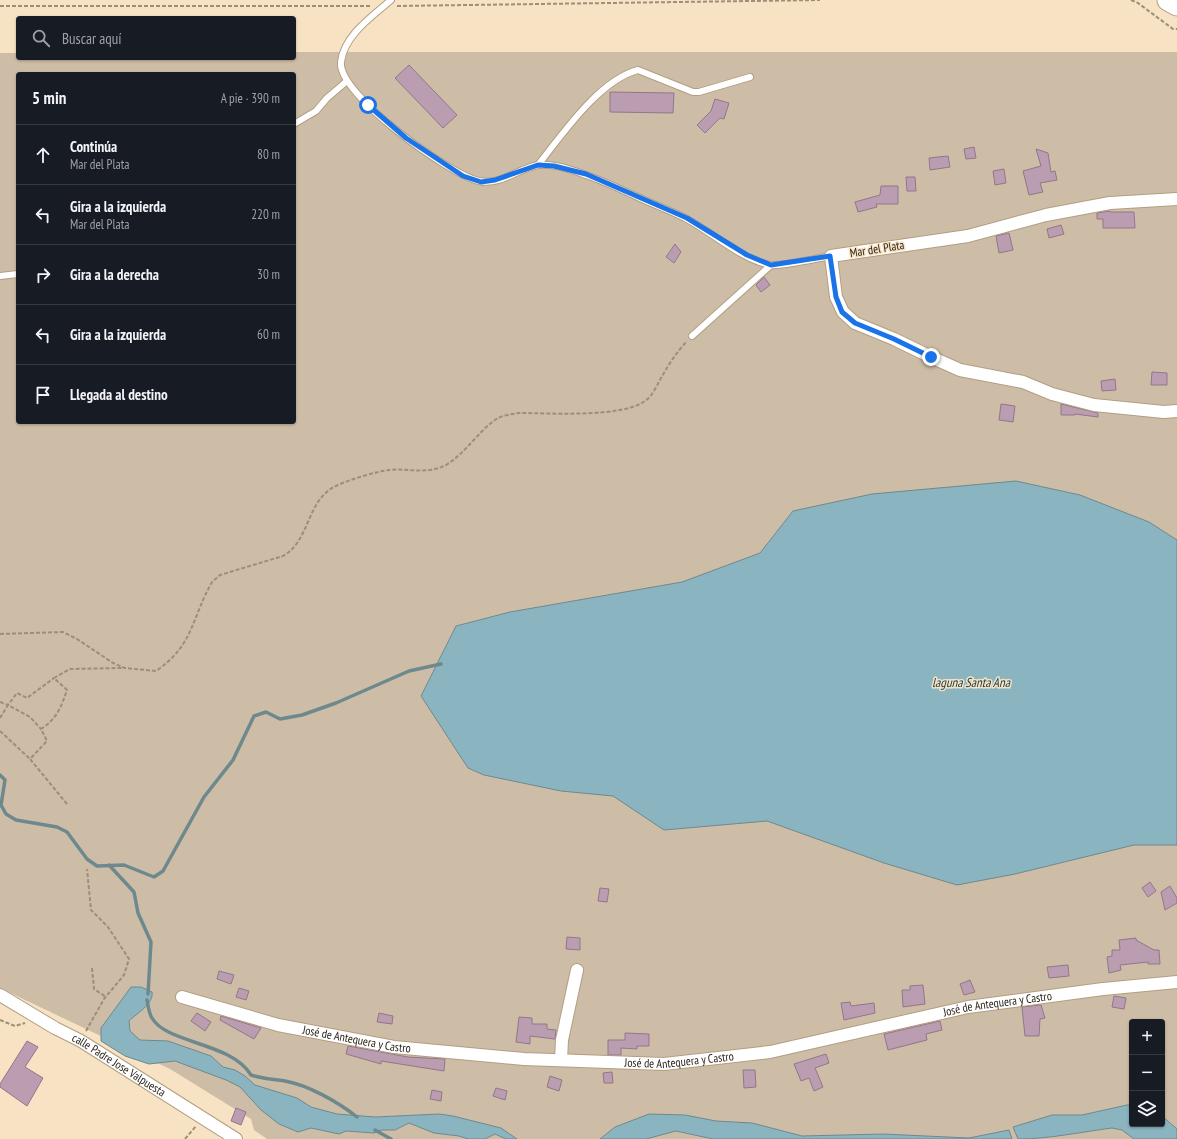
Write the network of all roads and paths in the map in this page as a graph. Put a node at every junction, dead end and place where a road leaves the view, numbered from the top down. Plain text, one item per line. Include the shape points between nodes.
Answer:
1 (391, 0) edge
2 (820, 0) edge
3 (1131, 0) edge
4 (1168, 0) edge
5 (1177, 5) edge
6 (0, 6) edge
7 (384, 6) junction
8 (1177, 29) edge
9 (750, 76) dead end
10 (347, 81) junction
11 (296, 123) edge
12 (538, 165) junction
13 (1177, 199) edge
14 (830, 256) junction
15 (771, 265) junction
16 (16, 274) edge
17 (0, 276) edge
18 (692, 336) joint
19 (1177, 411) edge
20 (0, 634) edge
21 (125, 668) junction
22 (54, 678) junction
23 (0, 702) edge
24 (8, 705) junction
25 (0, 718) edge
26 (41, 729) junction
27 (0, 731) edge
28 (30, 759) junction
29 (66, 804) dead end
30 (87, 870) dead end
31 (92, 968) dead end
32 (577, 970) dead end
33 (1177, 982) edge
34 (0, 994) edge
35 (106, 997) junction
36 (182, 997) dead end
37 (40, 1019) junction
38 (0, 1020) edge
39 (81, 1041) junction
40 (561, 1060) junction
41 (202, 1117) junction
42 (186, 1139) edge
43 (236, 1139) edge

1 - 7 lane
2 - 7 path
3 - 8 path via 1173,29
4 - 5 highway
6 - 7 path
7 - 10 lane via 348,43 340,62
9 - 12 lane via 693,92 638,70 629,72 605,89 578,114
10 - 11 lane via 316,111
10 - 12 lane via 360,97 406,138 463,176 481,182 495,180
12 - 15 lane via 586,174 687,218 747,255
13 - 14 street, Mar del Plata via 1110,203 968,236
14 - 15 lane, Mar del Plata
14 - 19 street via 836,297 842,312 855,323 960,370 1023,382 1052,394 1094,405
15 - 18 lane
16 - 17 lane
18 - 21 path via 679,349 646,401 632,407 594,412 508,414 498,419 446,464 422,471 389,470 334,487 314,506 299,540 290,552 220,576 212,582 187,640 170,662 156,671
20 - 21 path via 63,632
21 - 22 path via 70,669
22 - 24 path via 27,698 17,693
22 - 26 path via 67,690 60,711
23 - 24 path
24 - 25 path
24 - 26 path via 30,717
26 - 28 path via 46,741
27 - 28 path
28 - 29 path
30 - 35 path via 91,910 108,927 129,959 128,967
31 - 35 path via 94,989
32 - 40 street via 562,1040
33 - 40 street, José de Antequera y Castro via 968,1007 770,1052 664,1064
34 - 37 street, calle Padre Jose Valpuesta
35 - 39 path
36 - 40 street, José de Antequera y Castro via 278,1025 394,1047
37 - 38 path via 15,1026
37 - 39 street, calle Padre Jose Valpuesta
39 - 41 street, calle Padre Jose Valpuesta
41 - 42 path
41 - 43 street, calle Padre Jose Valpuesta

